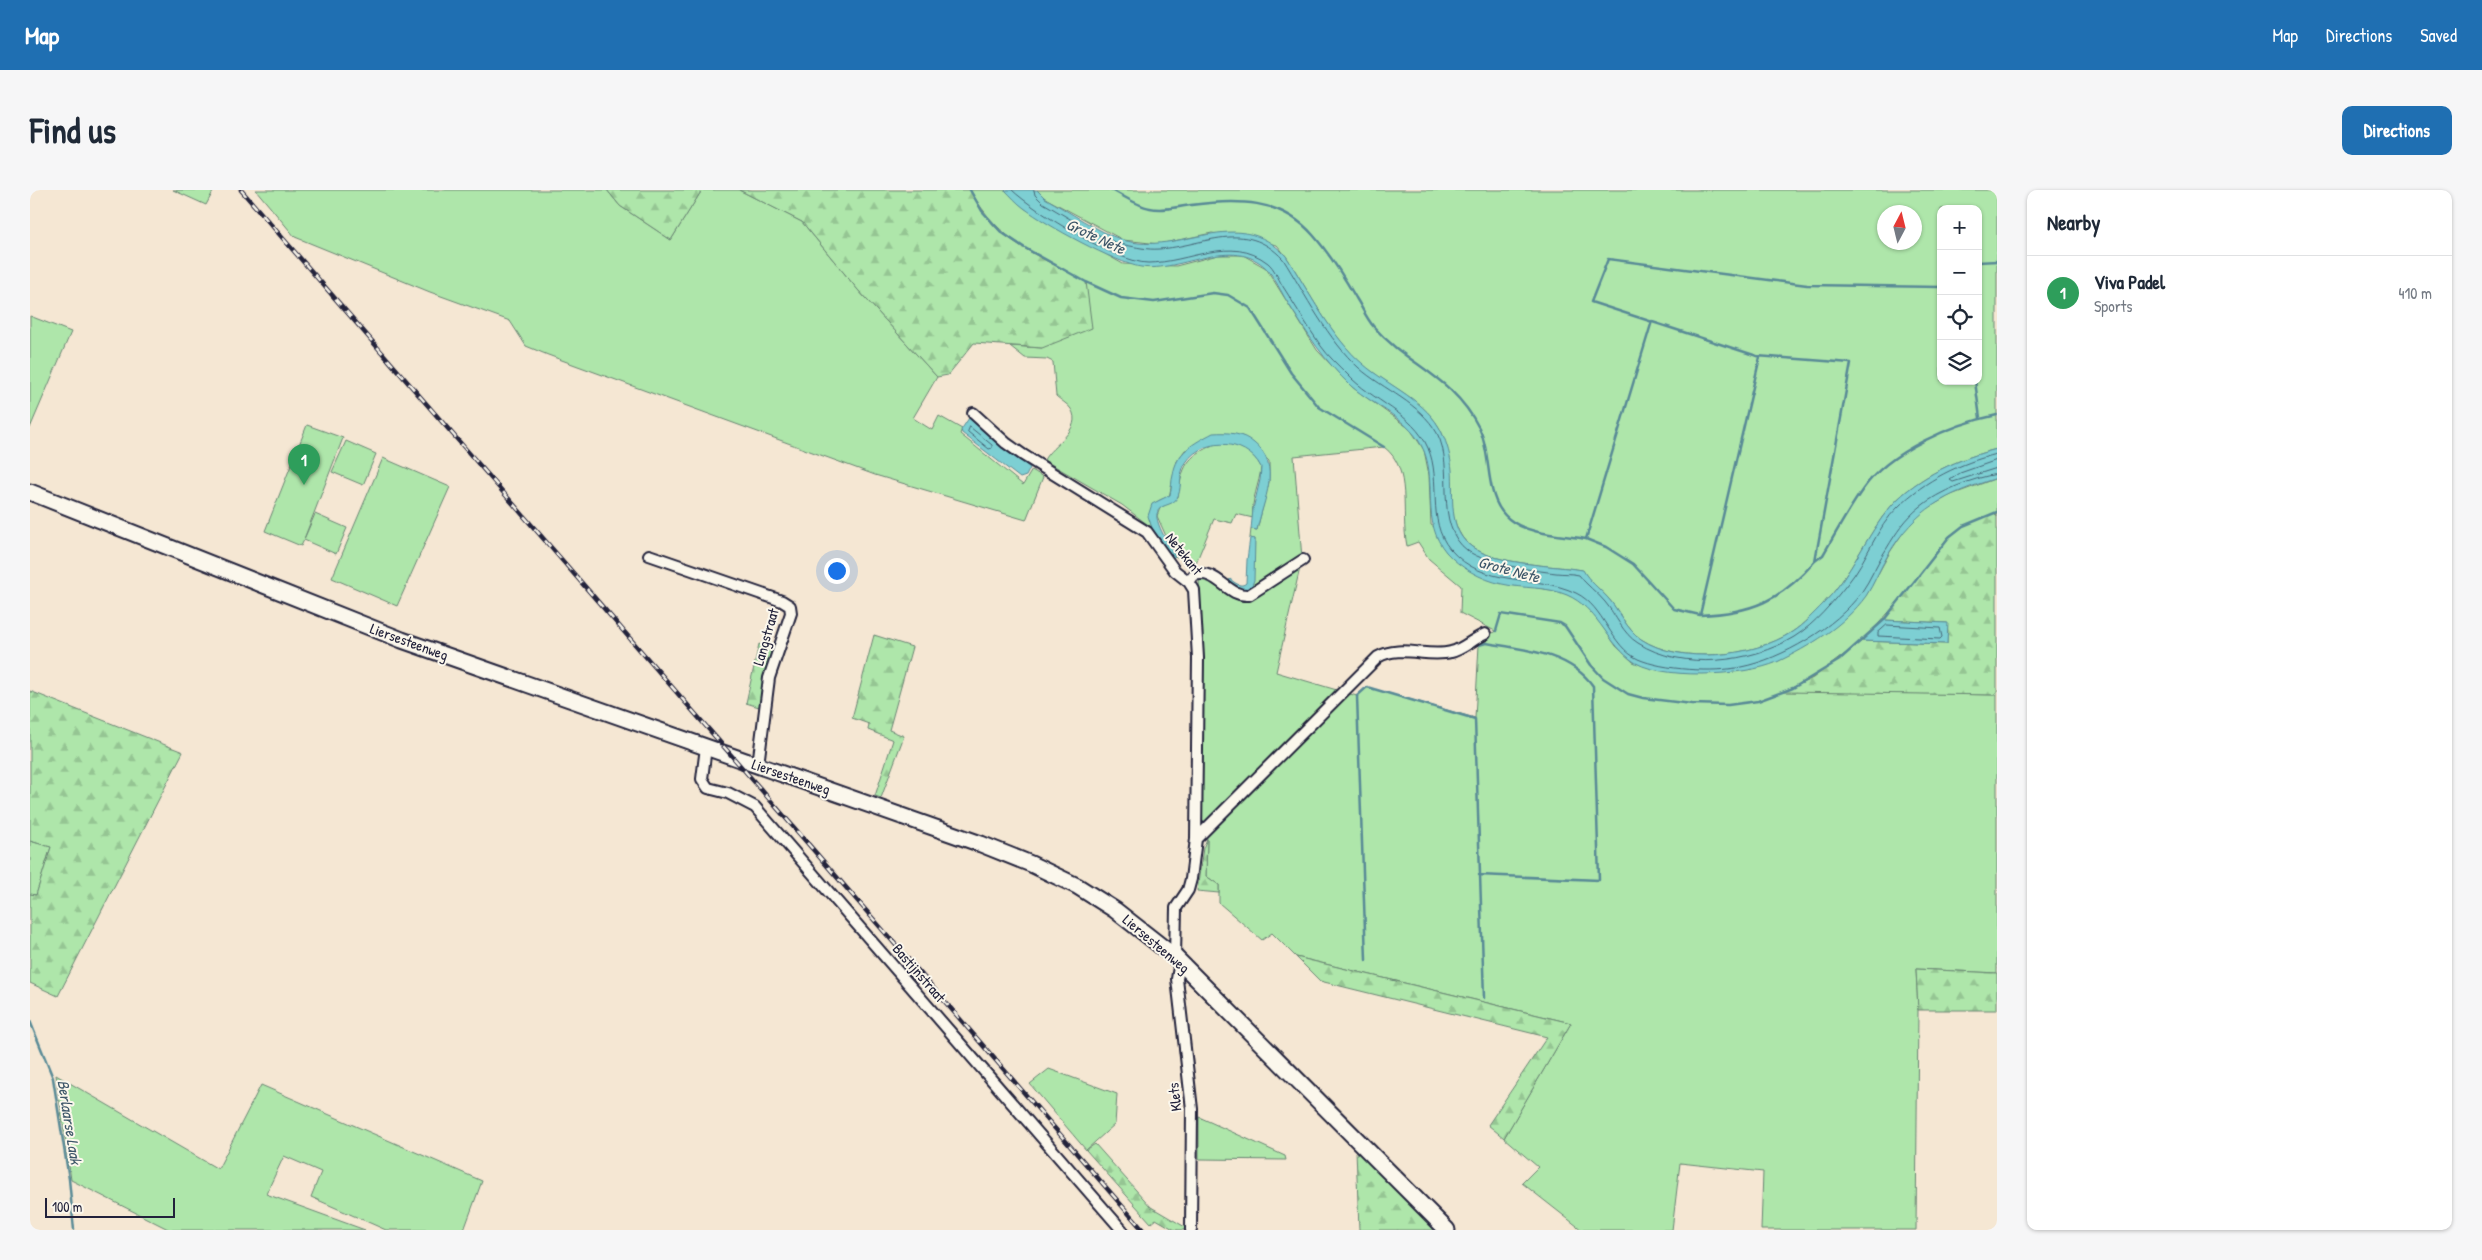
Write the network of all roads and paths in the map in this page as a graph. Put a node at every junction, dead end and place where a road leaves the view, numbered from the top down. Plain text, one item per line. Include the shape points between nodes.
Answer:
1 (973, 413) dead end
2 (30, 492) edge
3 (649, 556) dead end
4 (1303, 560) dead end
5 (1190, 582) junction
6 (1485, 634) dead end
7 (706, 747) junction
8 (758, 765) junction
9 (1196, 839) junction
10 (1178, 959) junction
11 (1122, 1230) edge
12 (1191, 1230) edge
13 (1447, 1230) edge

1 - 5 street, Netekant via 1023,455 1147,532 1176,571
2 - 7 street, Liersesteenweg via 402,640
3 - 8 street, Langstraat via 790,606 791,613 769,678
4 - 5 street via 1249,594 1239,595 1219,579 1201,573 1194,575
5 - 9 street, Netekant via 1194,590 1198,658
6 - 9 street via 1448,653 1384,654 1368,664
7 - 8 street, Liersesteenweg
7 - 11 street, Bastijnstraat via 702,779 708,788 728,793 755,807
8 - 10 street, Liersesteenweg via 989,847 1055,874 1115,910
9 - 10 street, Netekant via 1188,890 1176,908
10 - 12 street, Klets via 1177,979 1192,1109
10 - 13 street, Liersesteenweg

